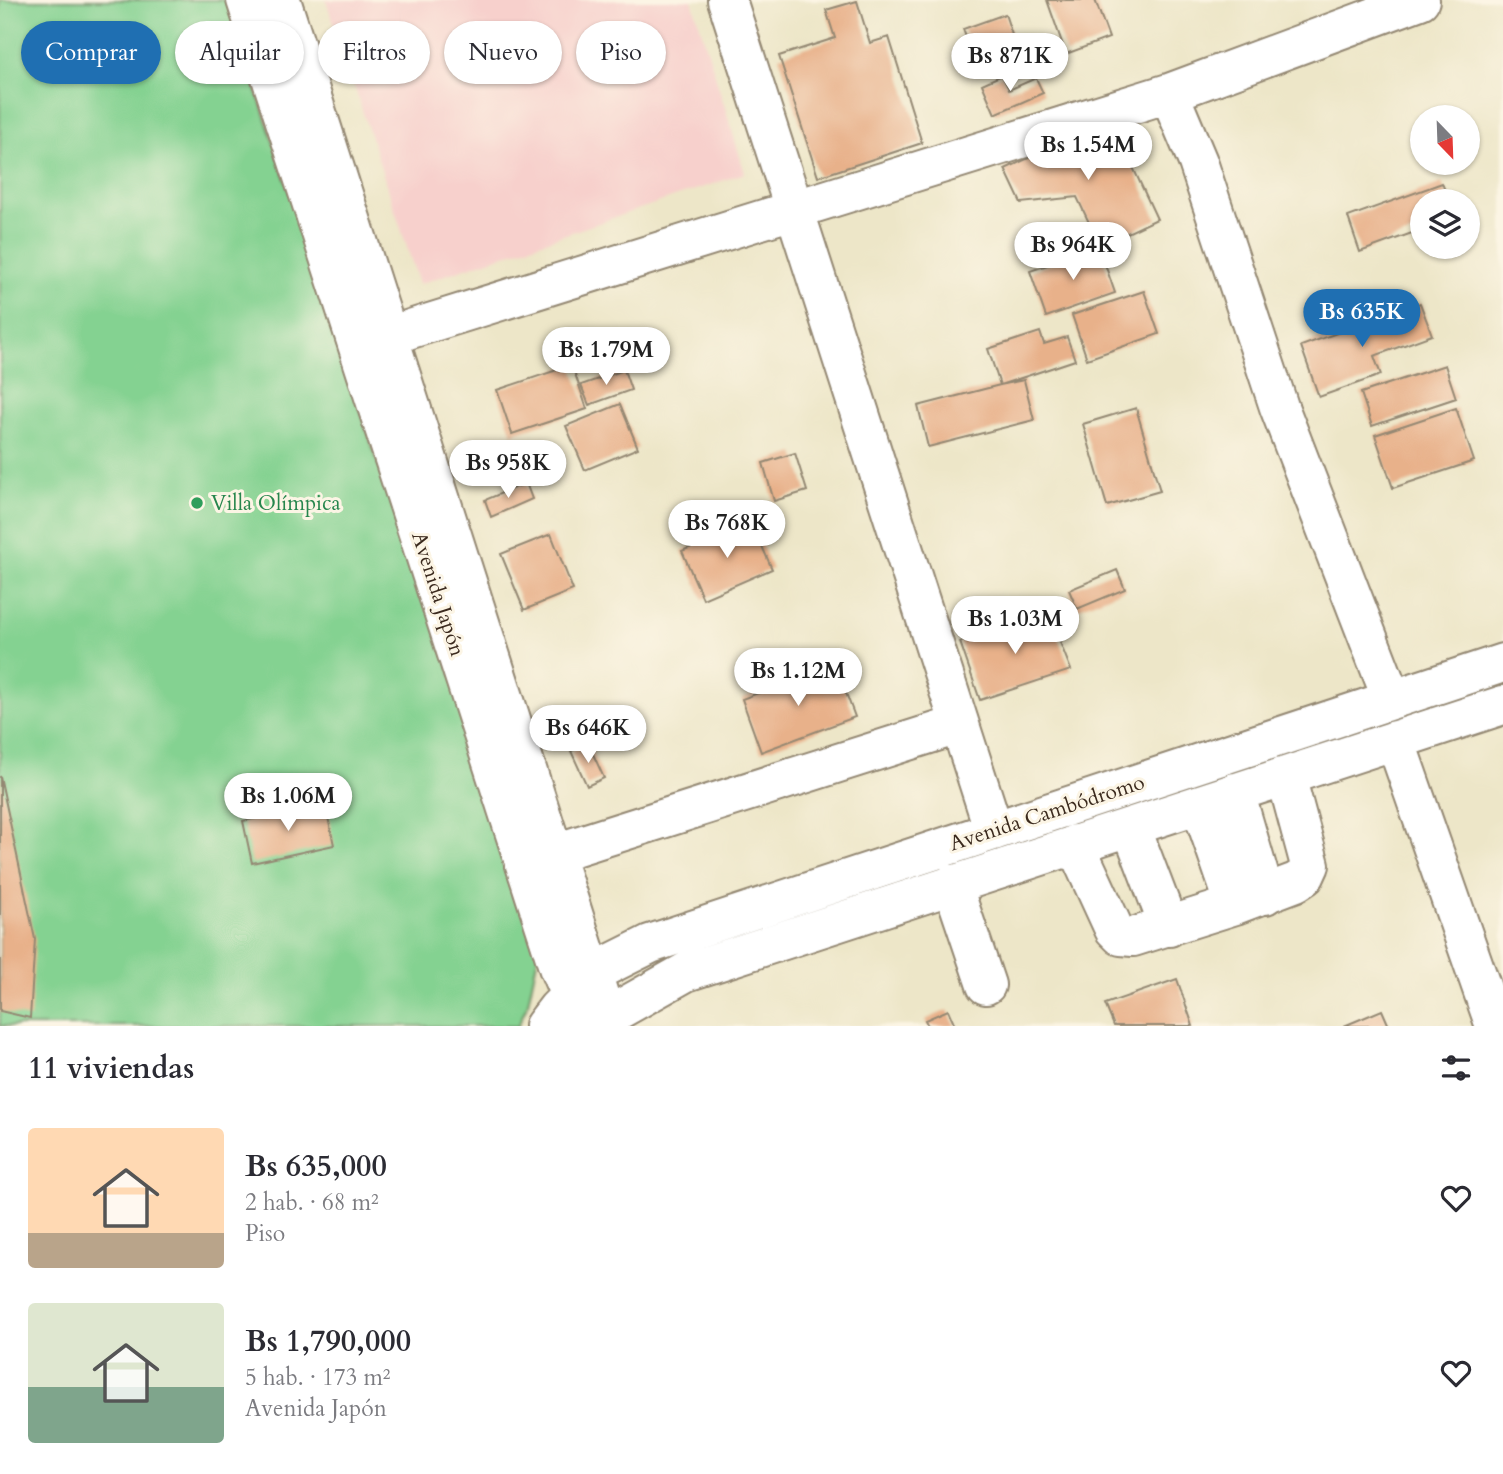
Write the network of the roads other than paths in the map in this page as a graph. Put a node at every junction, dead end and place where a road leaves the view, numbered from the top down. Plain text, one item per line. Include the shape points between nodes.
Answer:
1 (246, 0) edge
2 (281, 0) edge
3 (727, 0) edge
4 (1420, 0) edge
5 (1169, 93) junction
6 (793, 211) junction
7 (372, 339) junction
8 (1503, 663) edge
9 (1391, 697) junction
10 (1503, 705) edge
11 (958, 725) junction
12 (1395, 740) junction
13 (1286, 775) junction
14 (1218, 798) junction
15 (1130, 827) junction
16 (994, 831) junction
17 (1075, 844) junction
18 (555, 853) junction
19 (952, 884) junction
20 (1250, 900) junction
21 (1169, 926) junction
22 (986, 985) dead end
23 (592, 1010) edge
24 (544, 1026) edge
25 (1495, 1026) edge

1 - 7 street, Avenida Japón
2 - 7 street, Avenida Japón
3 - 6 street
4 - 5 street
5 - 6 street
5 - 9 street via 1198,162 1279,407
6 - 7 street
6 - 11 street
7 - 18 street, Avenida Japón
7 - 23 street, Avenida Japón via 558,967
8 - 9 street, Avenida Cambódromo
9 - 16 street, Avenida Cambódromo
10 - 12 street, Avenida Cambódromo
11 - 16 street
11 - 18 street
12 - 13 street, Avenida Cambódromo
12 - 25 street
13 - 14 street, Avenida Cambódromo
13 - 20 street via 1310,865 1296,882
14 - 15 street, Avenida Cambódromo
14 - 20 street
15 - 17 street, Avenida Cambódromo
15 - 21 street
16 - 23 street, Avenida Cambódromo via 650,944
17 - 19 street, Avenida Cambódromo
17 - 21 street via 1121,936
18 - 23 street, Avenida Japón
19 - 22 street
19 - 23 street, Avenida Cambódromo via 686,972
20 - 21 street
23 - 24 street

